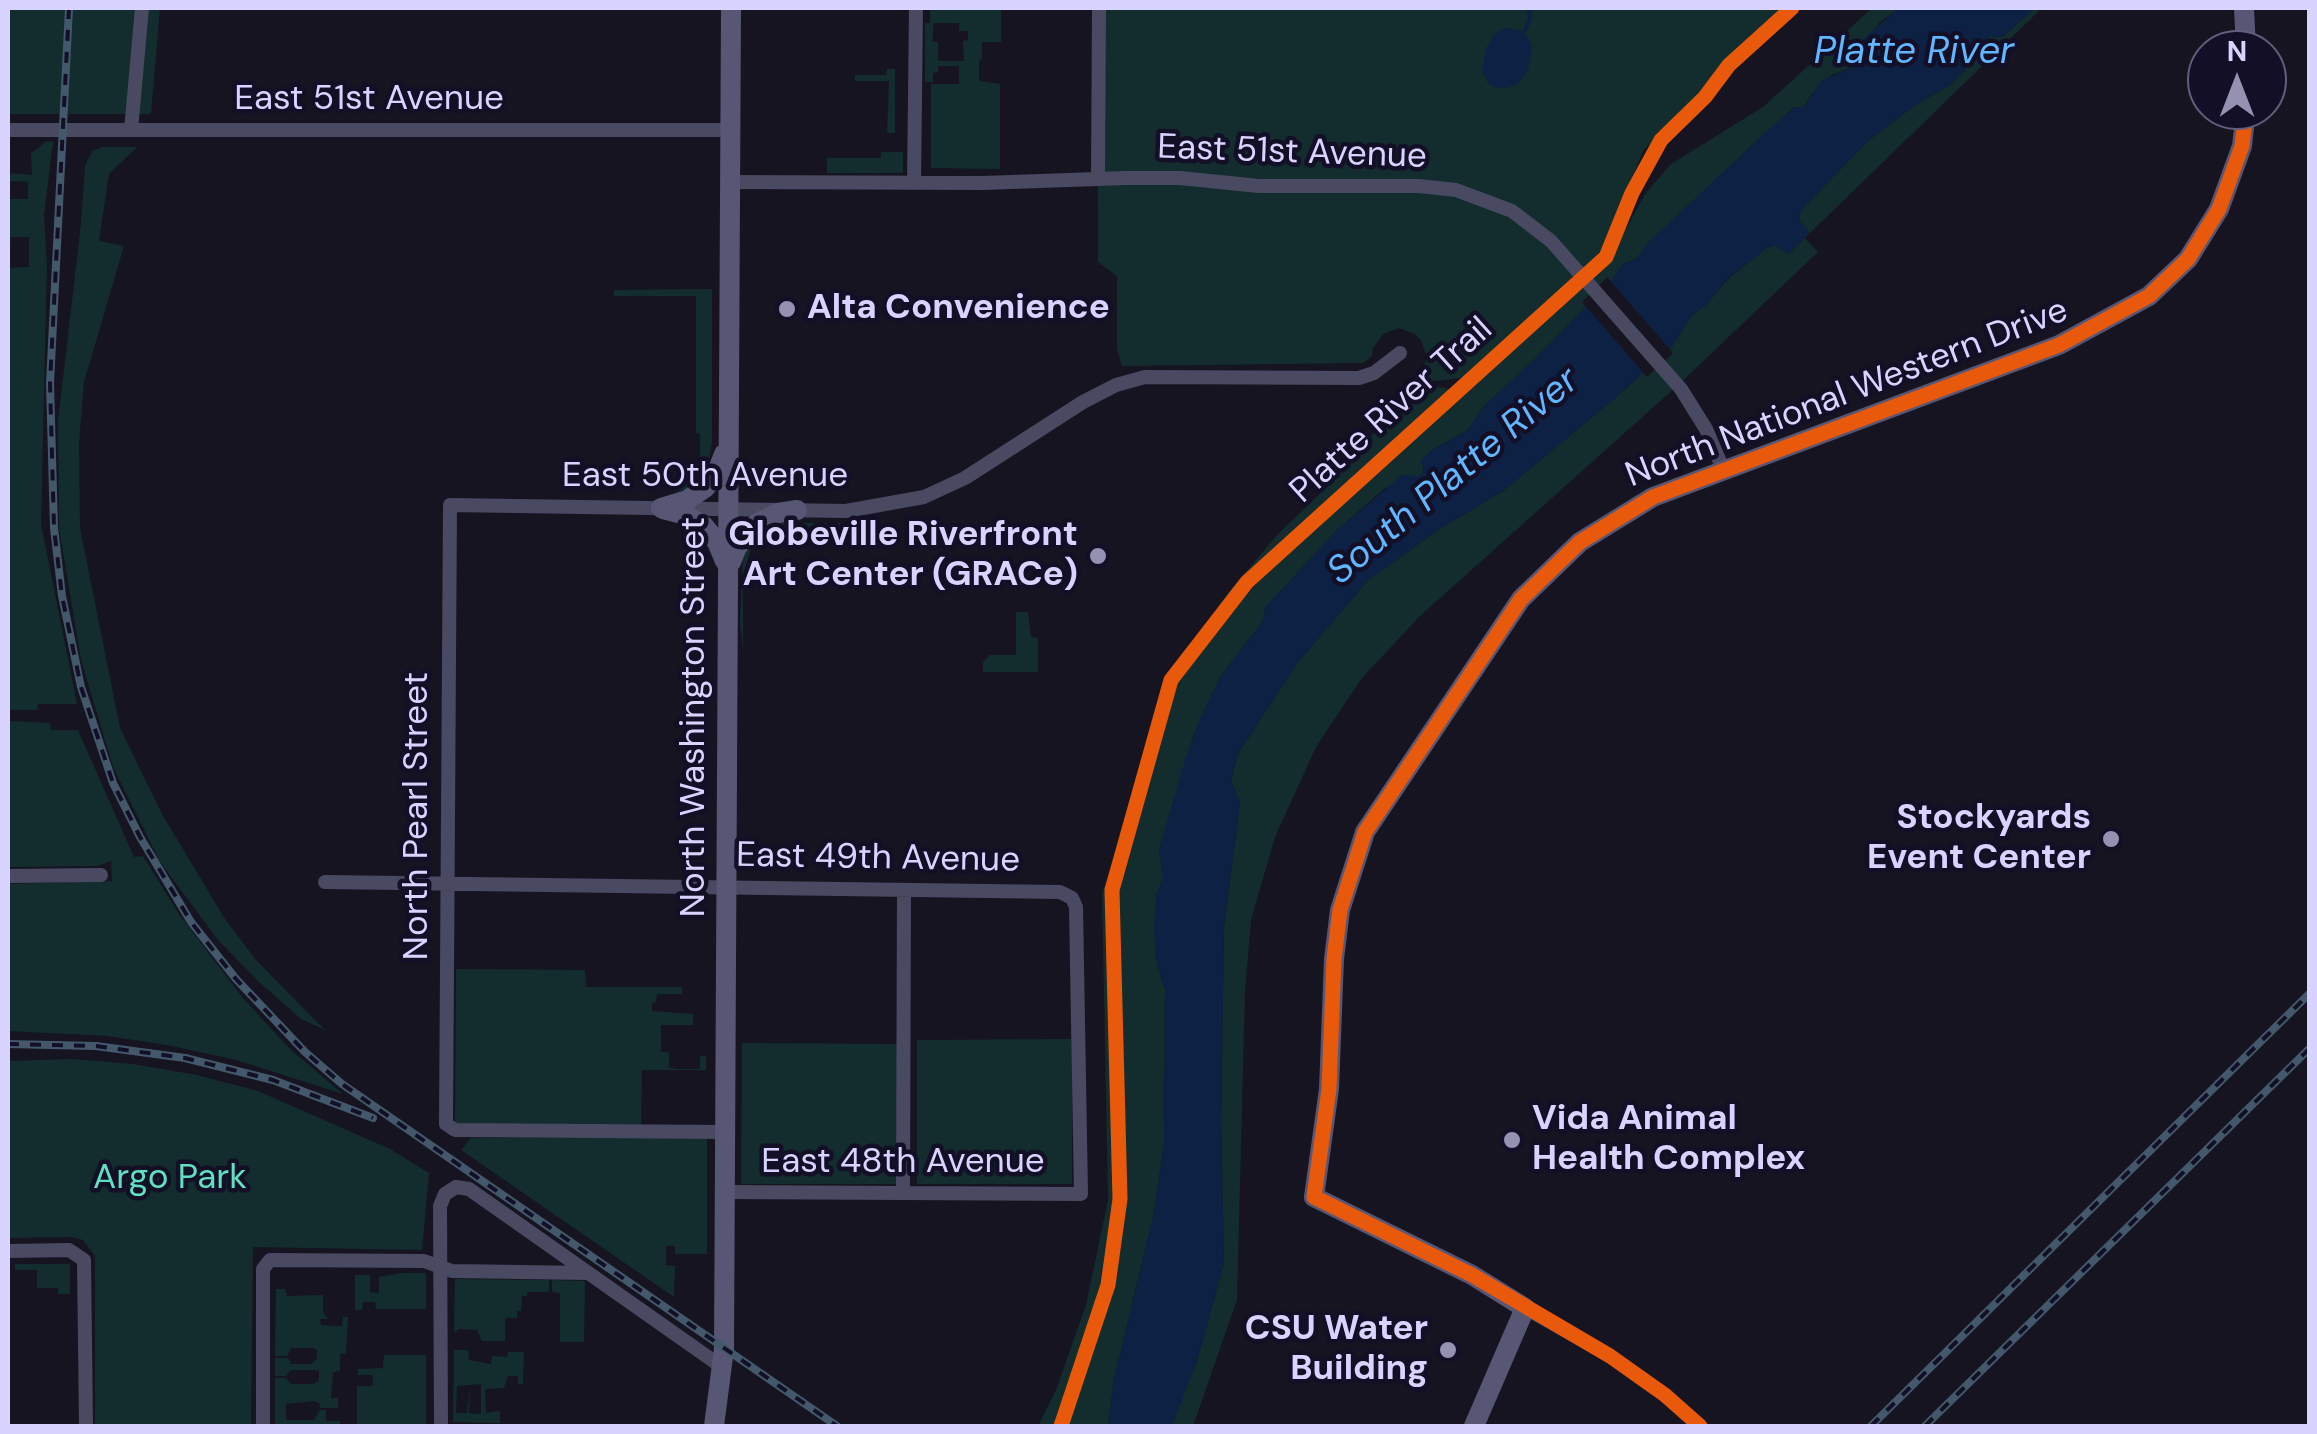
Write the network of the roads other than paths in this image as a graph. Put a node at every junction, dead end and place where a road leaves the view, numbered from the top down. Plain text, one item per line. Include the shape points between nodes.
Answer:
1 (142, 8) edge
2 (730, 8) edge
3 (916, 8) edge
4 (1099, 8) edge
5 (8, 130) edge
6 (131, 130) junction
7 (730, 130) junction
8 (2244, 130) edge
9 (1098, 179) junction
10 (730, 182) junction
11 (914, 183) junction
12 (1400, 353) dead end
13 (728, 433) junction
14 (1722, 469) junction
15 (450, 505) joint
16 (662, 508) junction
17 (728, 509) junction
18 (796, 510) junction
19 (728, 574) junction
20 (101, 875) dead end
21 (8, 876) edge
22 (325, 882) dead end
23 (447, 884) junction
24 (726, 887) junction
25 (904, 890) junction
26 (725, 1132) junction
27 (725, 1192) junction
28 (902, 1193) junction
29 (1081, 1194) joint
30 (8, 1251) edge
31 (441, 1267) junction
32 (590, 1273) junction
33 (1525, 1308) junction
34 (722, 1368) junction
35 (86, 1426) edge
36 (263, 1426) edge
37 (440, 1426) edge
38 (714, 1426) edge
39 (1474, 1426) edge
40 (1700, 1426) edge

1 - 6 street
2 - 7 street, North Washington Street
3 - 11 street
4 - 9 street
5 - 6 street, East 51st Avenue
6 - 7 street, East 51st Avenue
7 - 10 street, North Washington Street
8 - 14 street, North National Western Drive via 2219,209 2188,259 2149,296 2018,362
9 - 11 street, East 51st Avenue
9 - 14 street, East 51st Avenue via 1418,186 1493,201 1533,224 1680,389
10 - 11 street, East 51st Avenue
10 - 13 street, North Washington Street
12 - 18 street, East 50th Avenue via 1359,378 1145,377 1083,402 924,497 846,511
13 - 16 street via 705,488
13 - 17 street, North Washington Street
14 - 33 street, North National Western Drive via 1610,521 1521,599 1364,832 1340,910 1329,1090 1314,1197
15 - 16 street, East 50th Avenue
15 - 23 street, North Pearl Street
16 - 17 street, East 50th Avenue
16 - 19 street via 706,529
17 - 18 street, East 50th Avenue
17 - 19 street, North Washington Street
18 - 19 street via 749,530
19 - 24 street, North Washington Street
20 - 21 street
22 - 23 street, East 49th Avenue
23 - 24 street, East 49th Avenue
23 - 26 street, North Pearl Street via 448,1127
24 - 25 street, East 49th Avenue
24 - 26 street, North Washington Street
25 - 28 street
25 - 29 street, East 49th Avenue via 1070,896 1076,907
26 - 27 street, North Washington Street
27 - 28 street, East 48th Avenue
27 - 34 street, North Washington Street
28 - 29 street, East 48th Avenue
30 - 35 street via 70,1250 82,1257
31 - 32 street
31 - 32 street via 442,1200 463,1187
31 - 36 street via 424,1260 267,1262
31 - 37 street
32 - 34 street
33 - 39 street
33 - 40 street via 1610,1356
34 - 38 street, North Washington Street

